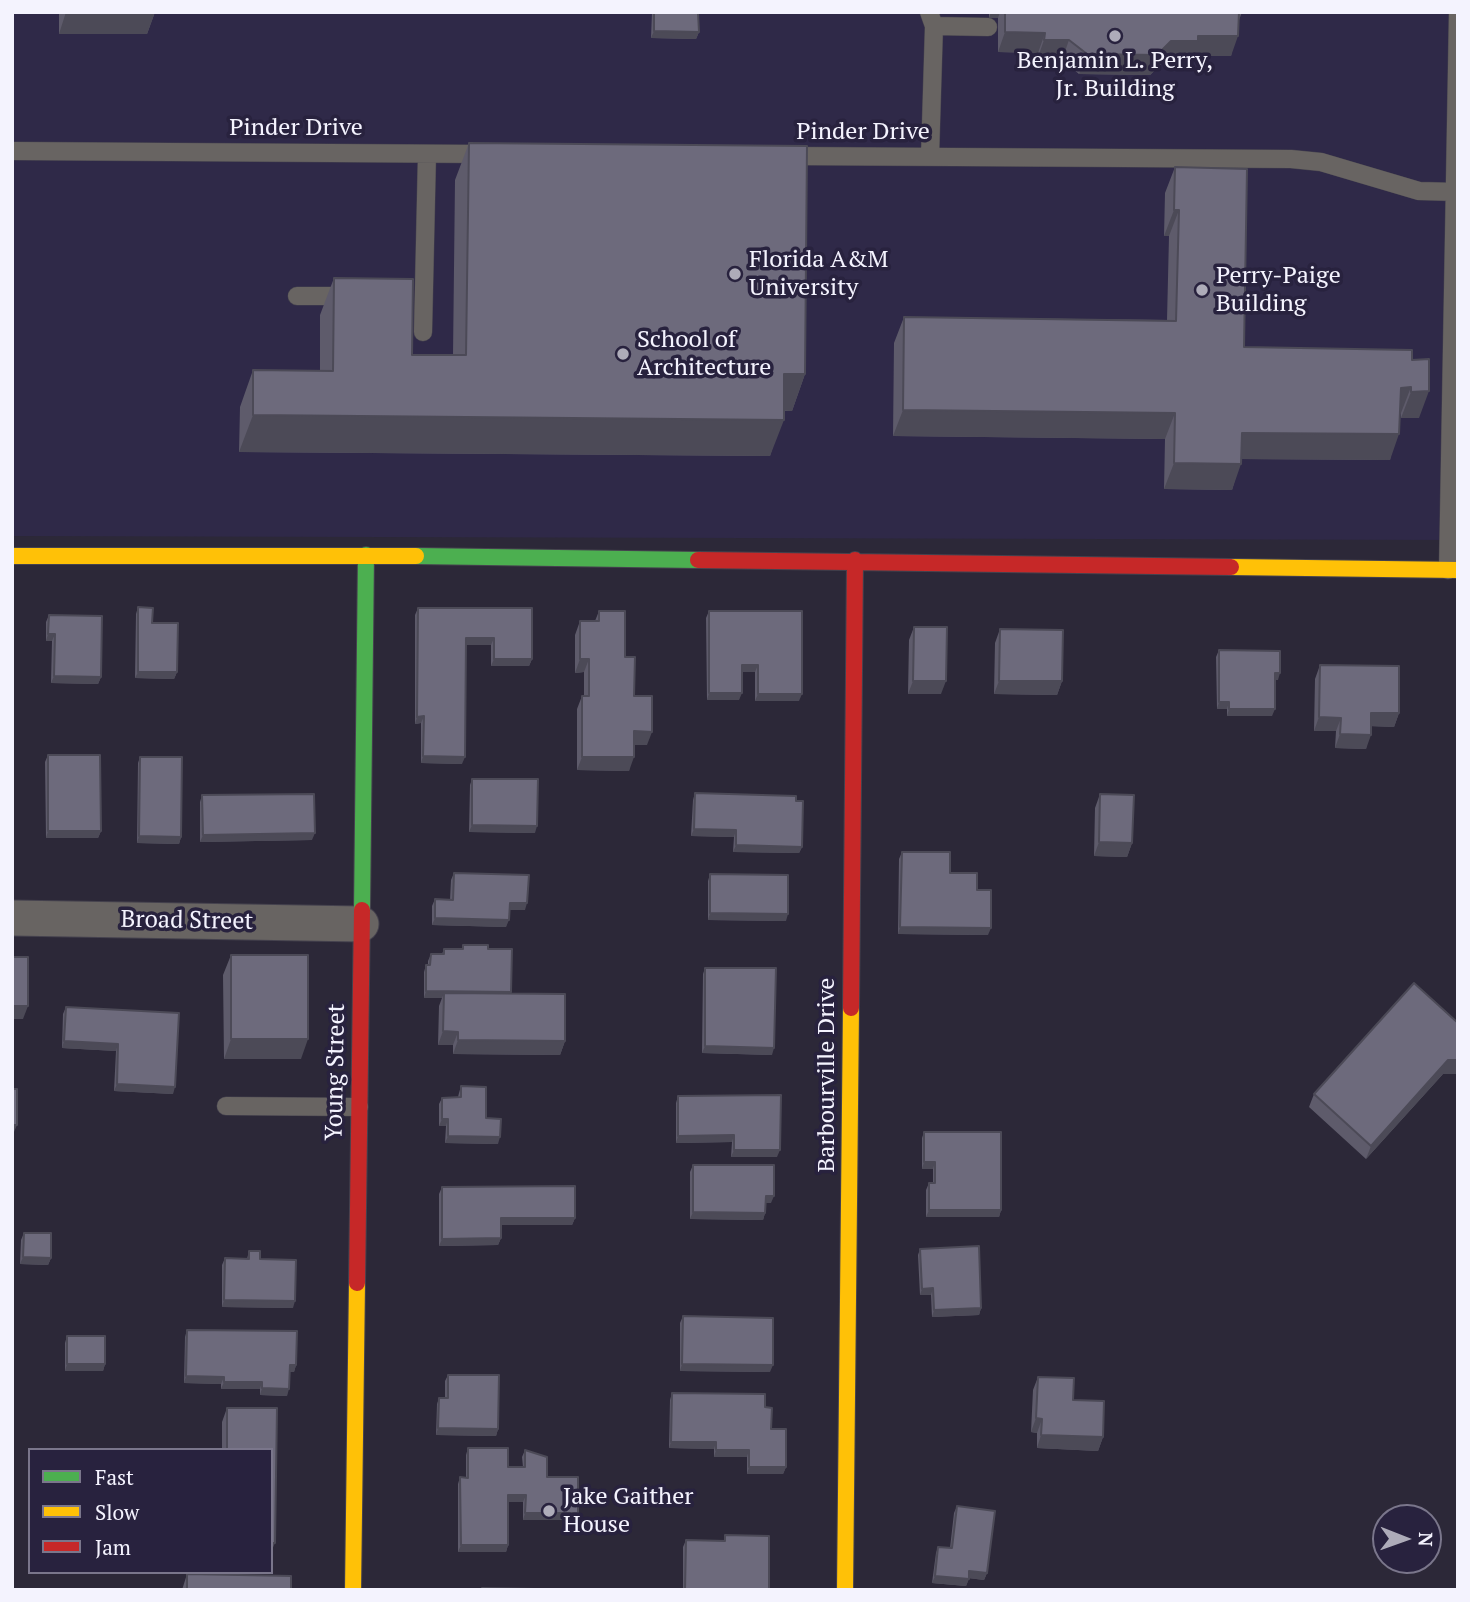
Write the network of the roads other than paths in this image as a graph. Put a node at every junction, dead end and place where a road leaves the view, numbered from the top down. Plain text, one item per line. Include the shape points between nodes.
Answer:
1 (1458, 12) edge
2 (932, 19) edge
3 (988, 27) dead end
4 (12, 151) edge
5 (427, 154) junction
6 (512, 154) edge
7 (773, 156) edge
8 (930, 157) junction
9 (1456, 192) edge
10 (297, 296) dead end
11 (367, 296) edge
12 (423, 332) dead end
13 (366, 555) junction
14 (12, 556) edge
15 (855, 561) junction
16 (1453, 570) edge
17 (12, 918) edge
18 (361, 924) junction
19 (226, 1106) dead end
20 (359, 1107) junction
21 (353, 1590) edge
22 (845, 1590) edge

1 - 9 lane
2 - 3 lane
2 - 8 lane
4 - 5 lane, Pinder Drive
5 - 6 lane, Pinder Drive
5 - 12 lane via 416,297
7 - 8 lane, Pinder Drive
8 - 9 lane, Pinder Drive via 1290,159 1321,162 1419,191
9 - 16 lane
10 - 11 lane
13 - 14 street
13 - 15 street
13 - 18 street, Young Street
15 - 16 street
15 - 22 street, Barbourville Drive
17 - 18 street, Broad Street
18 - 20 street, Young Street
19 - 20 lane
20 - 21 street, Young Street

